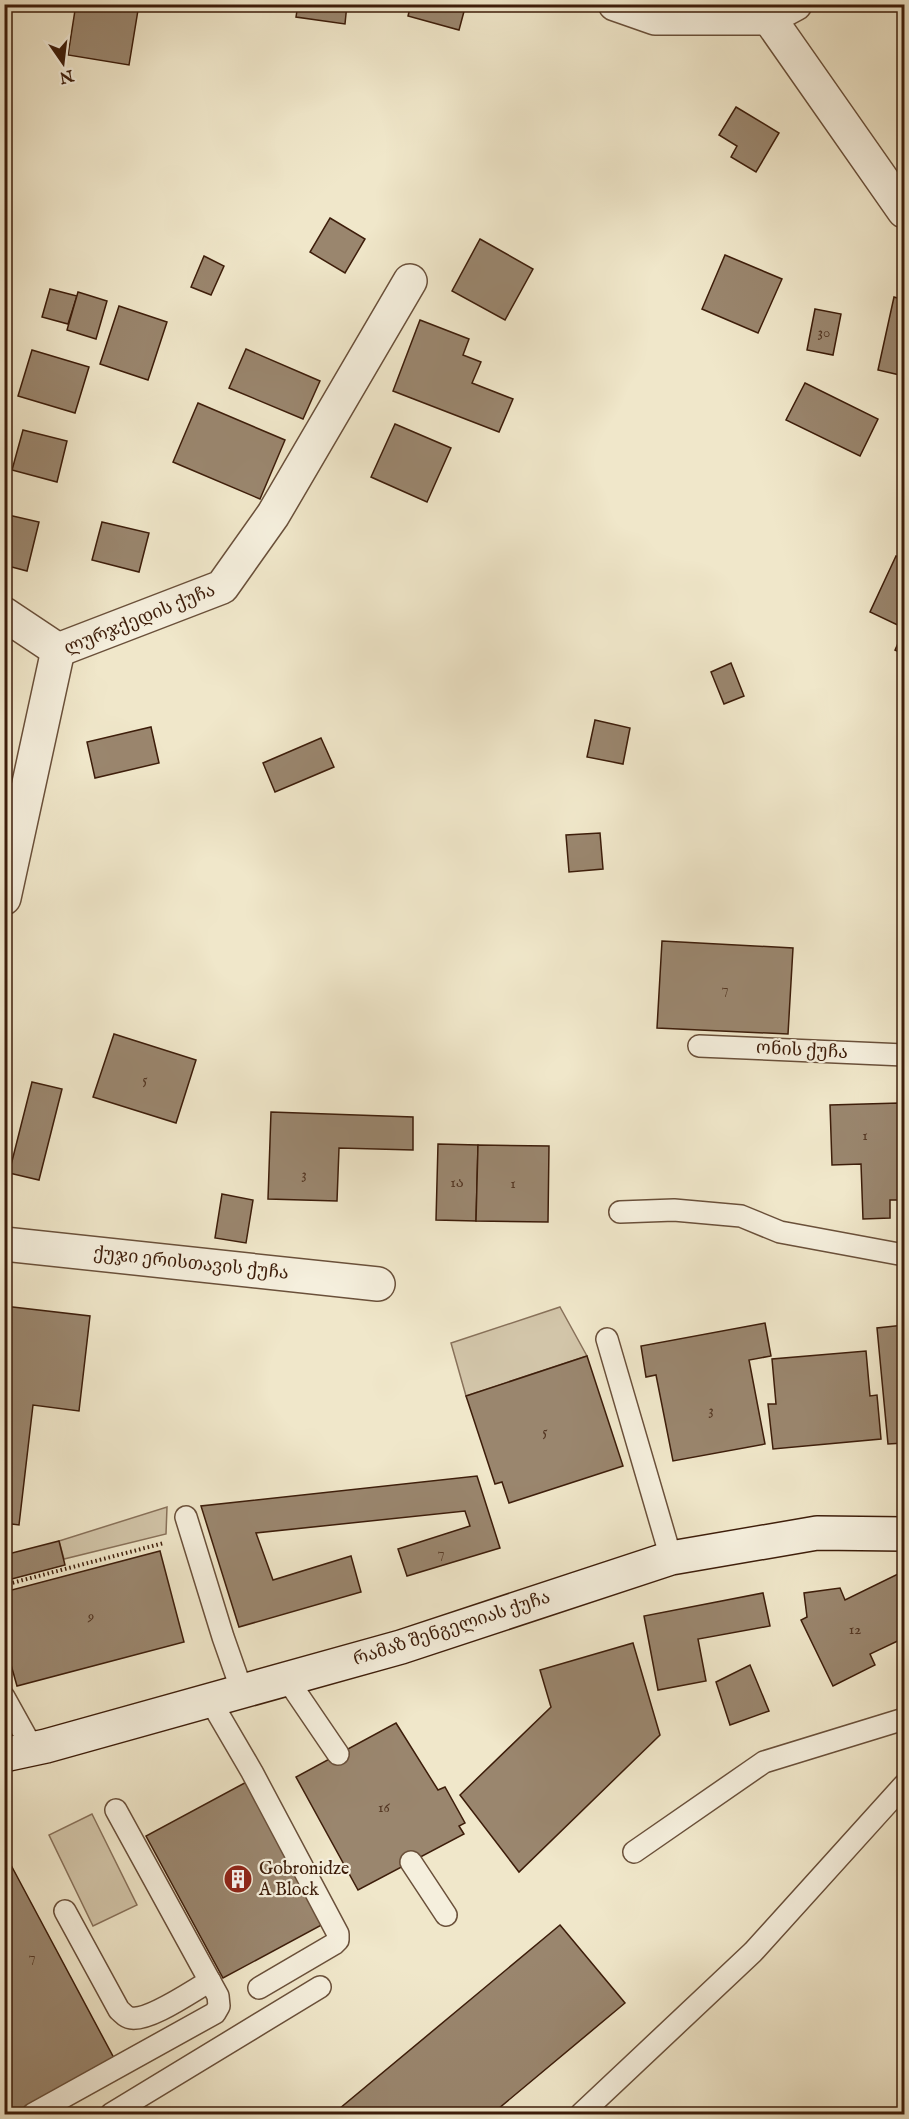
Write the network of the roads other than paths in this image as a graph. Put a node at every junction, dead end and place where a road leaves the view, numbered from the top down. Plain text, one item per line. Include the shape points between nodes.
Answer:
1 (615, 4) edge
2 (782, 11) edge
3 (904, 211) edge
4 (410, 281) dead end
5 (4, 614) edge
6 (58, 650) junction
7 (4, 898) edge
8 (699, 1046) dead end
9 (904, 1055) edge
10 (620, 1212) dead end
11 (4, 1244) edge
12 (904, 1255) edge
13 (378, 1284) dead end
14 (607, 1339) dead end
15 (186, 1517) dead end
16 (904, 1534) edge
17 (670, 1558) junction
18 (287, 1679) junction
19 (242, 1691) junction
20 (4, 1697) edge
21 (210, 1700) junction
22 (904, 1719) edge
23 (21, 1745) edge
24 (338, 1754) dead end
25 (904, 1785) edge
26 (116, 1810) dead end
27 (634, 1852) dead end
28 (411, 1862) dead end
29 (64, 1911) dead end
30 (446, 1915) dead end
31 (210, 1981) junction
32 (320, 1987) dead end
33 (259, 1988) dead end
34 (33, 2115) edge
35 (111, 2115) edge
36 (581, 2115) edge

1 - 2 street via 655,18
2 - 3 street
4 - 6 street, ლურჯქედის ქუჩა via 273,514 222,587
5 - 6 street
6 - 7 street, ლურჯქედის ქუჩა
8 - 9 lane, ონის ქუჩა
10 - 12 lane via 674,1210 741,1216 780,1232
11 - 13 street, ქუჯი ერისთავის ქუჩა
14 - 17 lane
15 - 19 lane
16 - 17 street, რამაზ შენგელიას ქუჩა via 817,1533
17 - 18 street, რამაზ შენგელიას ქუჩა via 401,1647
18 - 19 street, რამაზ შენგელიას ქუჩა
18 - 24 lane
19 - 21 street, რამაზ შენგელიას ქუჩა
20 - 23 lane
21 - 23 street, რამაზ შენგელიას ქუჩა
21 - 33 lane via 338,1934 334,1944
22 - 27 lane via 764,1762
25 - 36 lane via 753,1952
26 - 31 lane
28 - 30 lane
29 - 31 lane via 119,2010 127,2017 151,2014
31 - 34 lane via 218,1996 215,2013
32 - 35 lane

